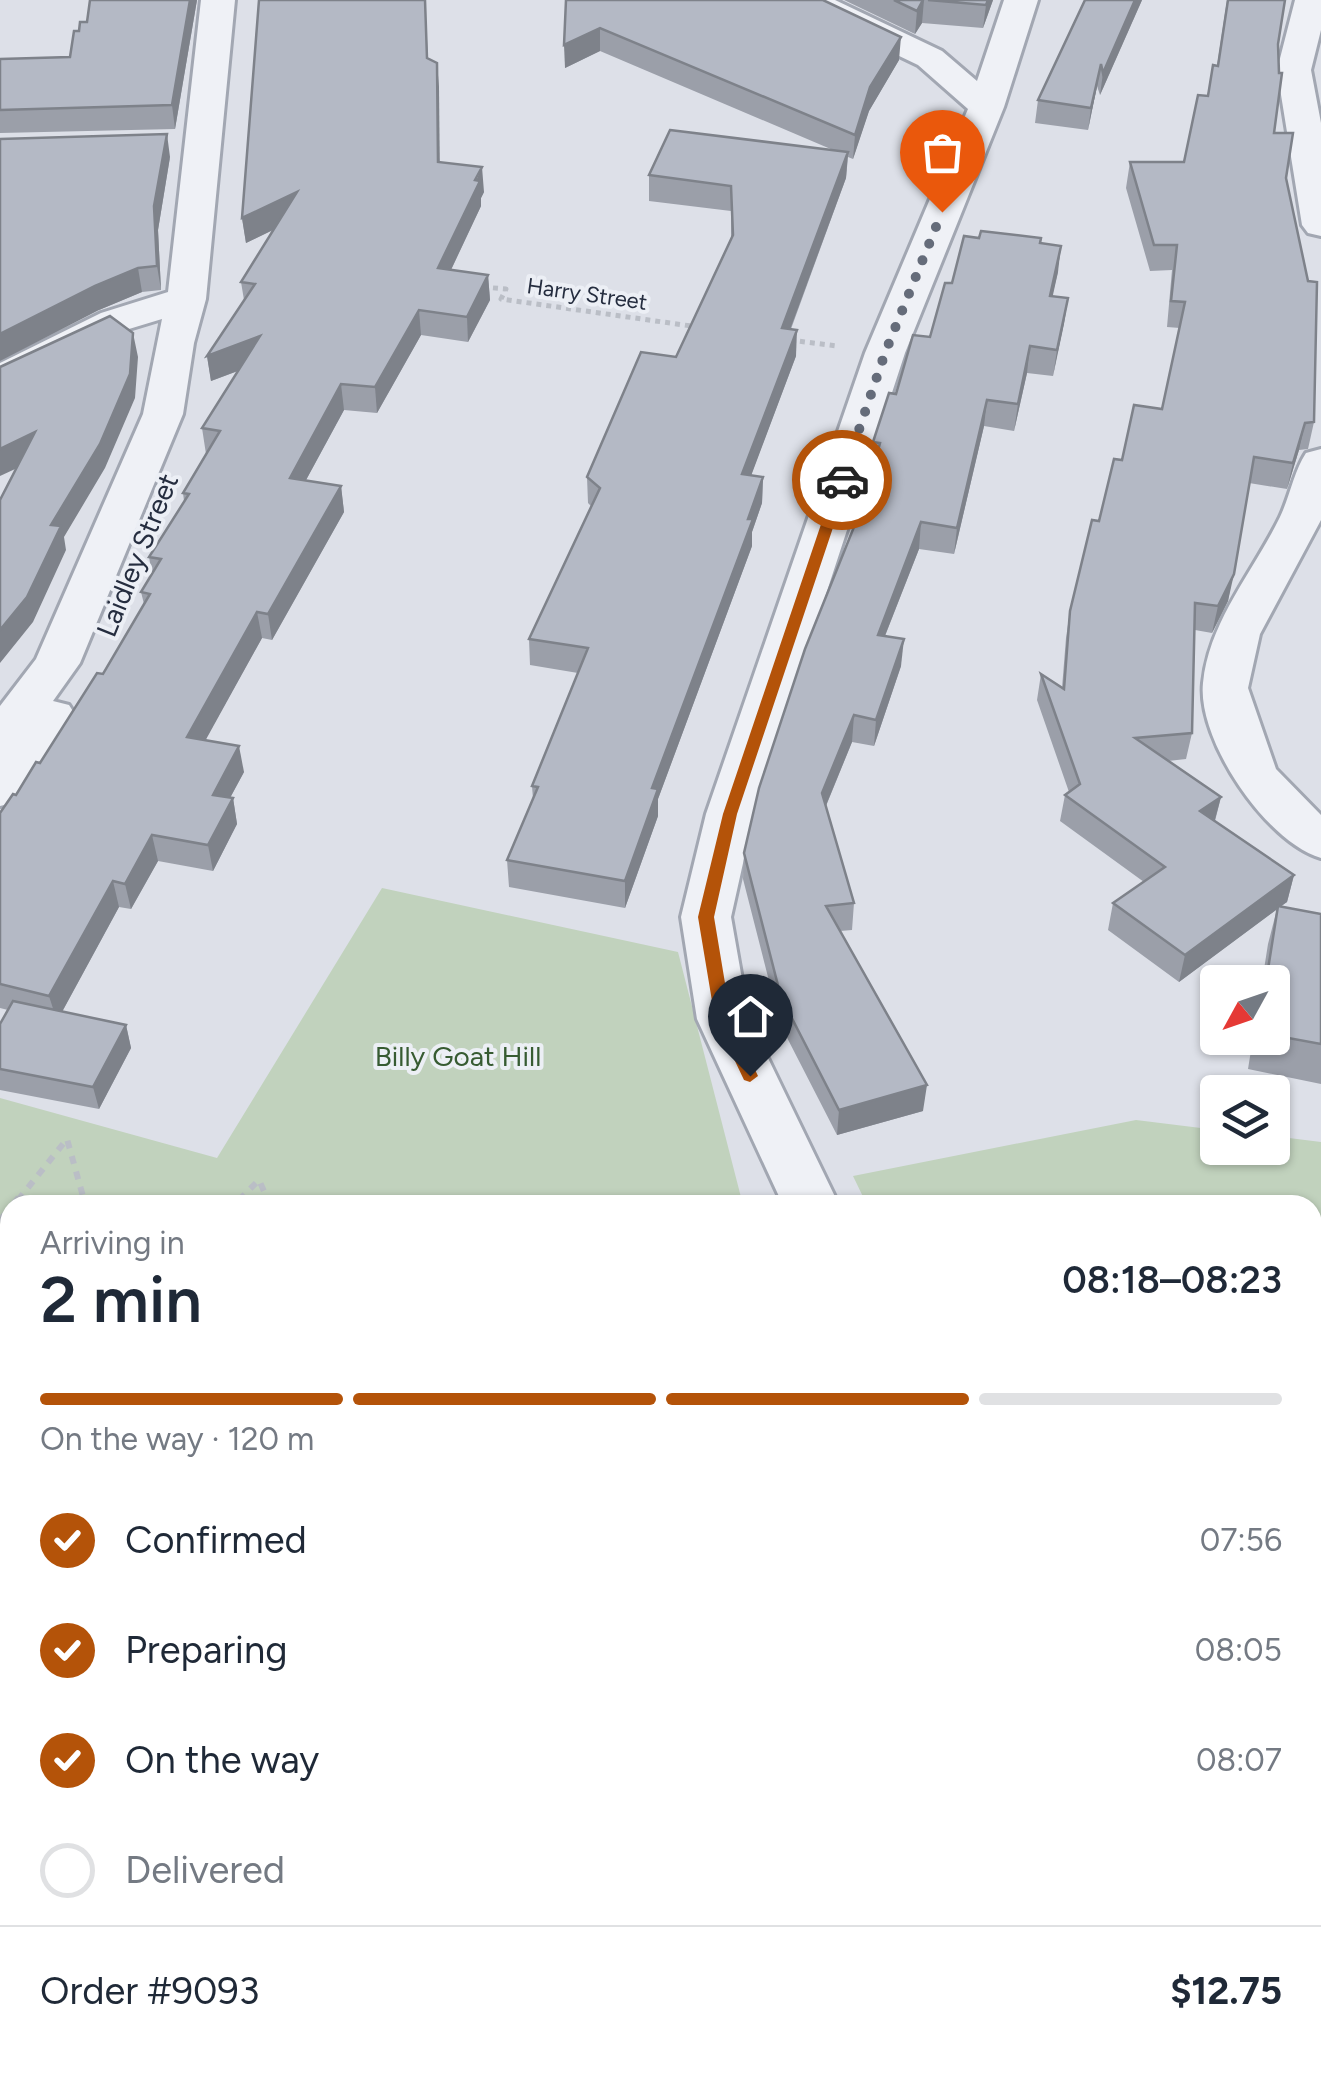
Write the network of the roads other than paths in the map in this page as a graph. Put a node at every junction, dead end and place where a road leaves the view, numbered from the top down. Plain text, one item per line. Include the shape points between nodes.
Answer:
1 (218, 0) edge
2 (808, 0) edge
3 (1021, 0) edge
4 (1312, 0) edge
5 (986, 107) junction
6 (204, 142) junction
7 (166, 143) edge
8 (1321, 225) edge
9 (187, 299) junction
10 (0, 378) edge
11 (1321, 462) edge
12 (0, 739) edge
13 (0, 790) edge
14 (1272, 801) junction
15 (1321, 803) edge
16 (1321, 841) edge
17 (806, 1195) edge

1 - 6 street, Laidley Street
2 - 5 street via 930,58
3 - 5 street
4 - 8 street via 1294,70
5 - 17 street via 885,353 730,814 706,917 723,1019
6 - 7 street
6 - 9 street, Laidley Street
9 - 10 street via 116,321
9 - 12 street, Laidley Street via 163,414 57,663
9 - 13 street, Laidley Street via 208,337 199,400 98,653
11 - 14 street via 1294,532 1229,653 1225,691 1236,731
14 - 15 street
14 - 16 street

